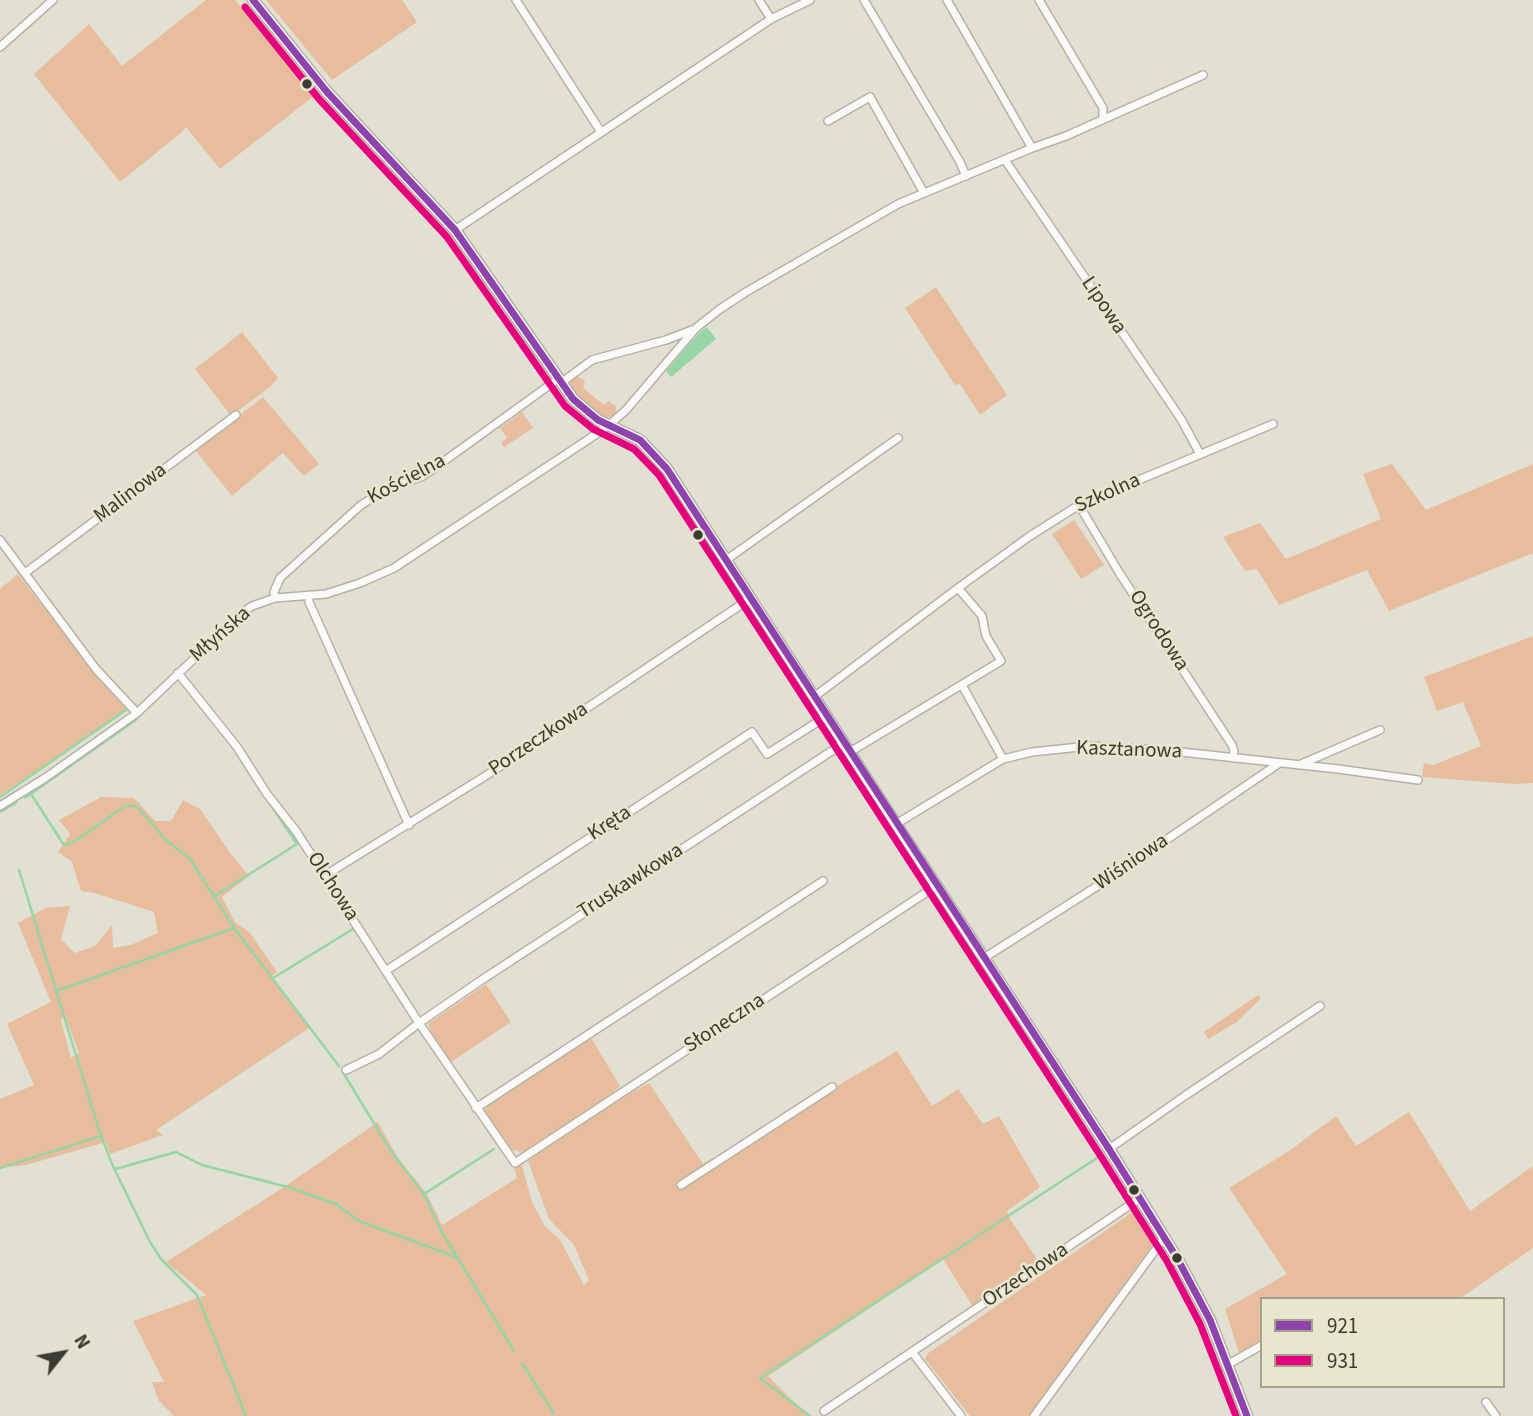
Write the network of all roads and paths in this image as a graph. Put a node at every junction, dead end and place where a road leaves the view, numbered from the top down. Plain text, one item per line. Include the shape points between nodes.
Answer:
1 (53, 0) edge
2 (253, 0) edge
3 (516, 0) edge
4 (759, 0) edge
5 (810, 0) edge
6 (864, 0) edge
7 (947, 0) edge
8 (1039, 0) edge
9 (771, 19) junction
10 (0, 47) edge
11 (1203, 75) dead end
12 (1103, 119) junction
13 (828, 121) dead end
14 (601, 132) junction
15 (1032, 148) junction
16 (1005, 160) junction
17 (966, 176) junction
18 (925, 193) junction
19 (455, 230) junction
20 (696, 328) junction
21 (560, 381) junction
22 (236, 415) dead end
23 (1273, 424) dead end
24 (608, 426) junction
25 (898, 438) dead end
26 (1200, 454) junction
27 (1079, 505) junction
28 (0, 540) edge
29 (726, 560) junction
30 (25, 573) junction
31 (958, 588) junction
32 (309, 595) junction
33 (275, 598) junction
34 (751, 598) junction
35 (178, 673) junction
36 (962, 685) junction
37 (814, 697) junction
38 (137, 713) junction
39 (827, 716) junction
40 (1380, 730) dead end
41 (847, 747) junction
42 (1233, 758) junction
43 (1003, 759) junction
44 (1278, 764) junction
45 (1298, 765) junction
46 (1418, 780) dead end
47 (0, 806) edge
48 (896, 824) junction
49 (409, 825) junction
50 (324, 876) junction
51 (823, 881) dead end
52 (936, 886) junction
53 (984, 958) junction
54 (387, 970) junction
55 (1320, 1006) dead end
56 (419, 1023) junction
57 (346, 1070) dead end
58 (832, 1087) dead end
59 (476, 1108) junction
60 (1109, 1149) junction
61 (514, 1163) joint
62 (681, 1185) dead end
63 (1139, 1199) junction
64 (1164, 1238) junction
65 (1260, 1346) edge
66 (912, 1352) junction
67 (1227, 1365) junction
68 (1486, 1402) dead end
69 (824, 1411) dead end
70 (961, 1416) edge
71 (1035, 1416) edge
72 (1247, 1416) edge
73 (1496, 1416) edge

1 - 10 street
2 - 19 street via 327,92
3 - 14 street
4 - 9 street
5 - 9 street
6 - 17 street
7 - 15 street
8 - 12 street via 1103,108
9 - 14 street
11 - 12 street
12 - 15 street
13 - 18 street via 870,97
14 - 19 street
15 - 16 street
16 - 17 street
16 - 26 street, Lipowa via 1181,419
17 - 18 street
18 - 20 street via 746,292
19 - 21 street
20 - 21 street via 592,360
20 - 24 street
21 - 24 street via 586,412
21 - 33 street, Kościelna via 421,477 391,486 361,505 280,578
22 - 30 street, Malinowa
23 - 26 street, Szkolna
24 - 29 street via 631,435 660,461
24 - 32 street, Młyńska via 394,568 326,594
25 - 29 street
26 - 27 street, Szkolna
27 - 31 street, Szkolna
27 - 42 street, Ogrodowa via 1232,745
28 - 30 street
29 - 34 street
30 - 38 street via 96,668
31 - 36 street, Truskawkowa via 982,616 986,636 1001,661
31 - 37 street, Szkolna
32 - 33 street, Młyńska
32 - 49 street
33 - 35 street, Młyńska via 241,614
34 - 37 street
34 - 49 street, Porzeczkowa
35 - 38 street, Młyńska
35 - 50 street, Olchowa via 237,747
36 - 41 street, Truskawkowa
36 - 43 street
37 - 39 street
38 - 47 street, Młyńska
39 - 41 street
39 - 54 street, Kręta via 767,754 752,732
40 - 45 street
41 - 48 street
41 - 56 street, Truskawkowa
42 - 43 street, Kasztanowa via 1089,746
42 - 44 street, Kasztanowa
43 - 48 street, Kasztanowa
44 - 45 street, Kasztanowa
44 - 53 street, Wiśniowa
45 - 46 street, Kasztanowa
48 - 52 street
49 - 50 street, Porzeczkowa
50 - 54 street, Olchowa
51 - 59 street
52 - 53 street
52 - 61 street, Słoneczna
53 - 60 street
54 - 56 street, Olchowa
55 - 60 street
56 - 57 street, Truskawkowa via 379,1054
56 - 59 street, Olchowa
58 - 62 street
59 - 61 street, Olchowa
60 - 63 street
63 - 64 street
63 - 66 street, Orzechowa
64 - 67 street via 1199,1298
64 - 71 street
65 - 67 street
66 - 69 street, Orzechowa
66 - 70 street
67 - 72 street
68 - 73 street

